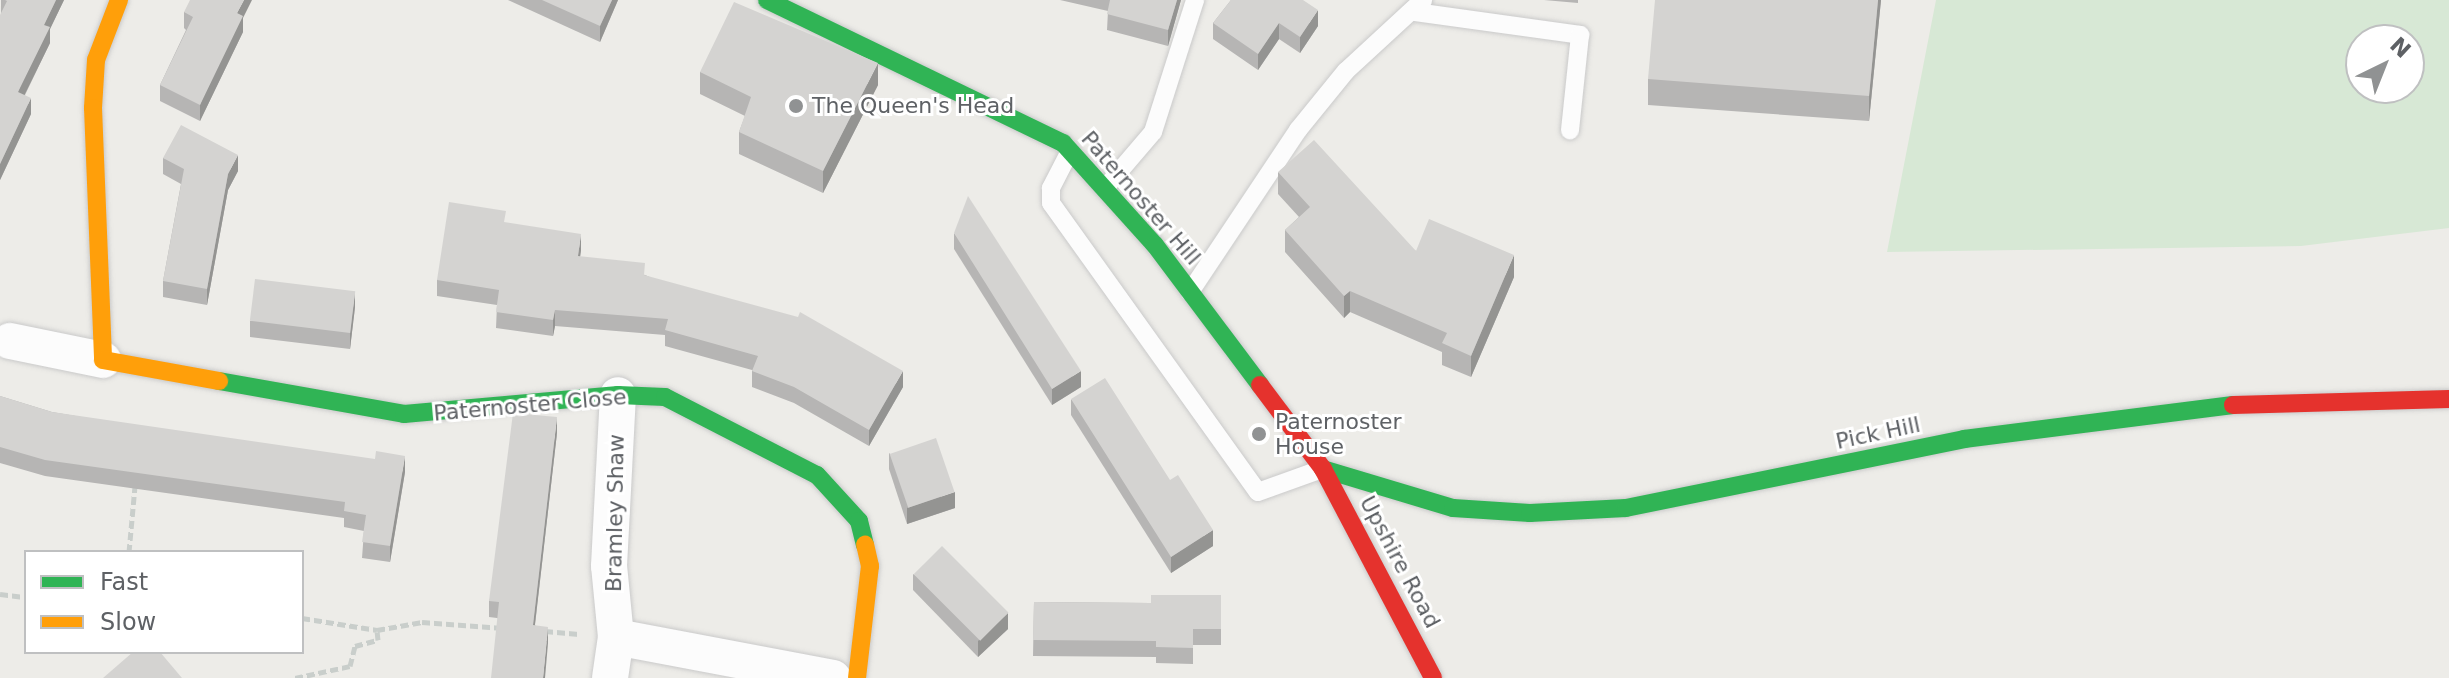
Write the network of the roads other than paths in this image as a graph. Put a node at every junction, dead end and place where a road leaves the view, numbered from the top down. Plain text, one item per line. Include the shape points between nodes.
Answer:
1 (119, 0) edge
2 (767, 0) edge
3 (1195, 0) edge
4 (1419, 6) edge
5 (1570, 130) dead end
6 (1070, 151) junction
7 (1106, 187) junction
8 (1190, 292) junction
9 (10, 341) dead end
10 (103, 360) junction
11 (618, 395) junction
12 (2449, 399) edge
13 (1323, 469) junction
14 (616, 637) junction
15 (610, 678) edge
16 (833, 678) edge
17 (857, 678) edge
18 (1433, 678) edge

1 - 10 street via 96,60 93,108
2 - 6 street, Paternoster Hill
3 - 7 lane via 1153,132
4 - 5 lane via 1580,35
4 - 8 lane via 1346,71 1298,130
6 - 7 street, Paternoster Hill
6 - 13 lane via 1051,188 1051,203 1258,492
7 - 8 street, Paternoster Hill
8 - 13 street, Paternoster Hill
9 - 10 street, Paternoster Close
10 - 11 street, Paternoster Close via 404,414
11 - 14 street, Bramley Shaw via 609,566
11 - 17 street, Paternoster Close via 665,397 817,475 843,502 859,521 870,566
12 - 13 street, Pick Hill via 2266,402 1964,439 1626,508 1530,513 1453,508
13 - 18 street, Upshire Road
14 - 15 street, Bramley Shaw
14 - 16 street

